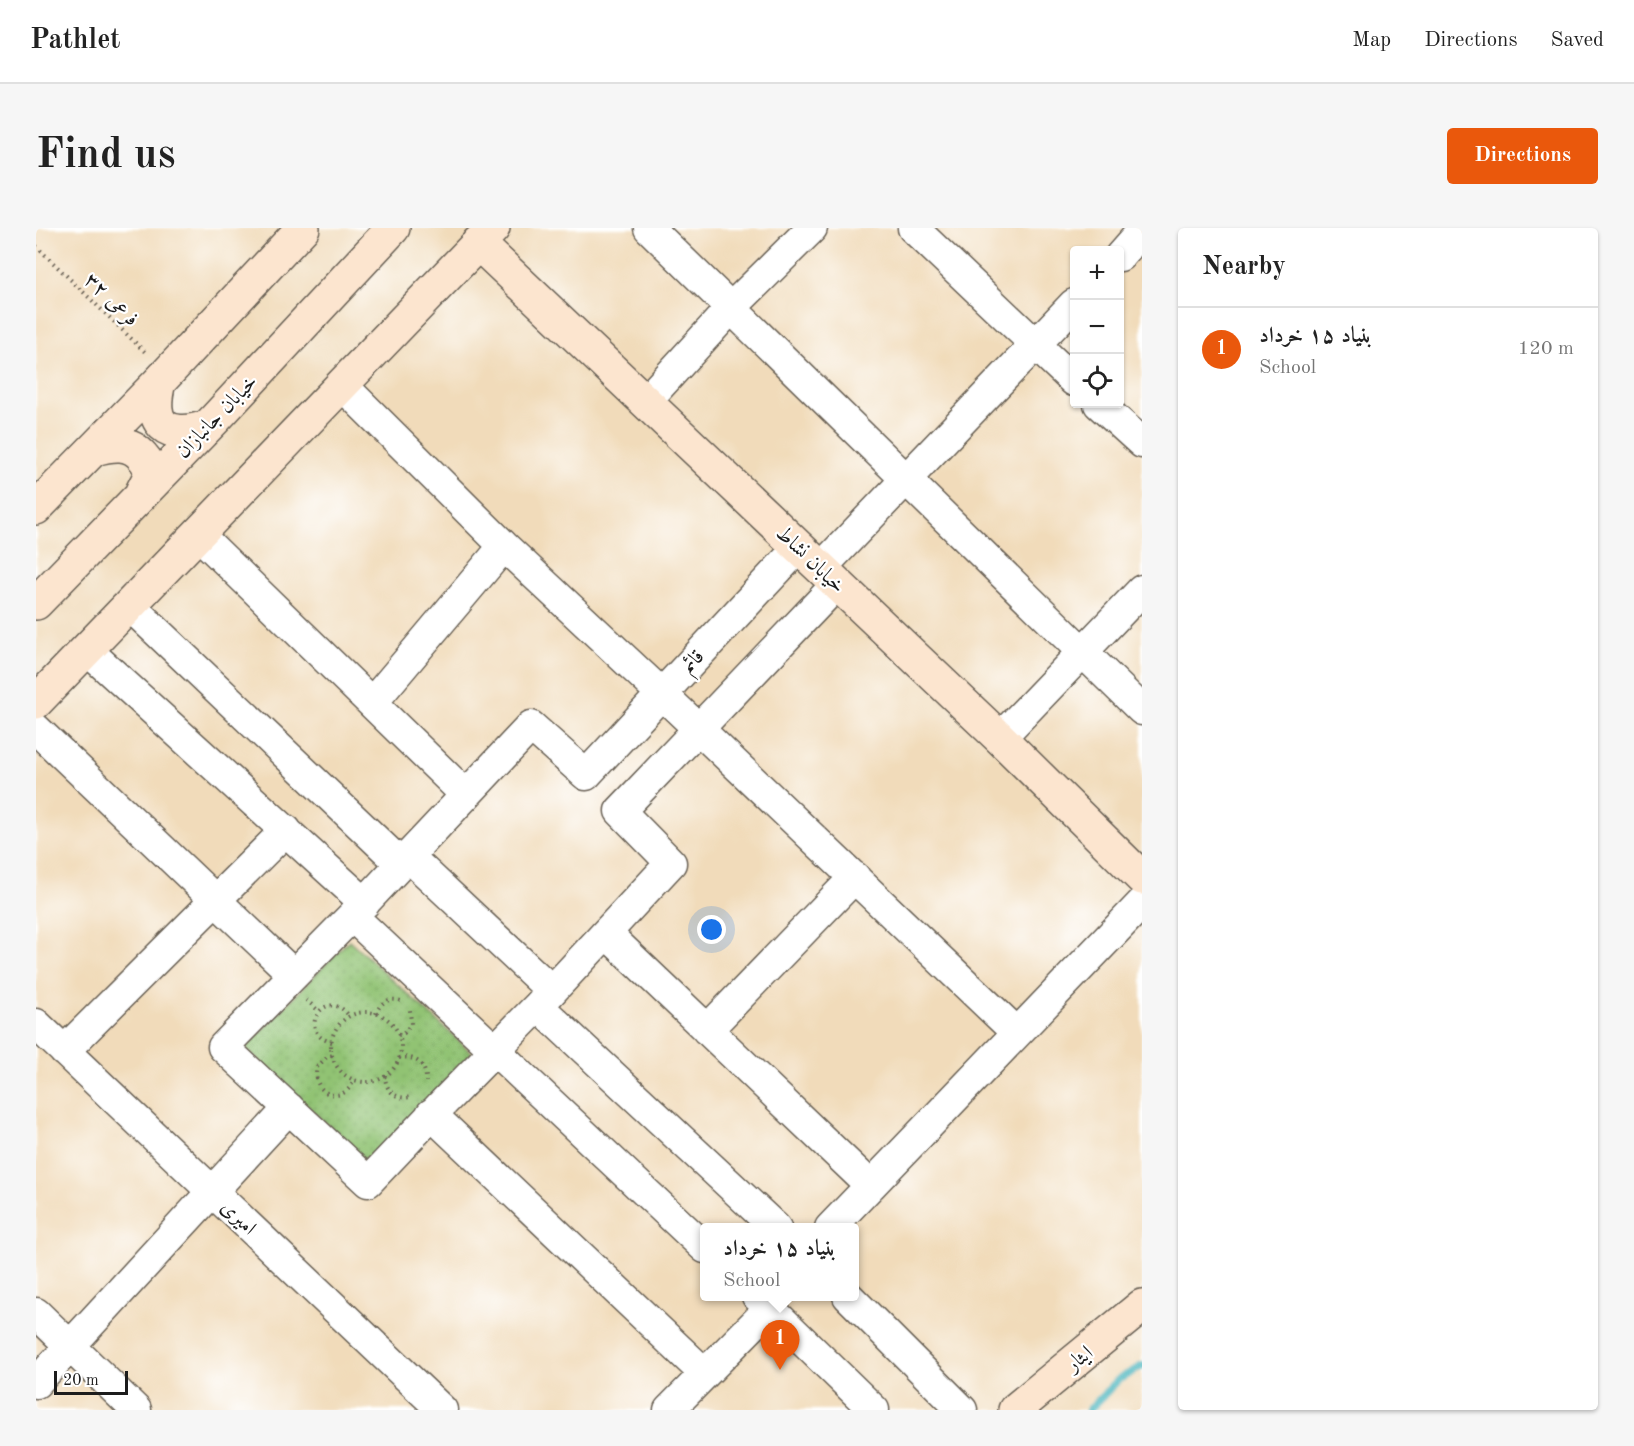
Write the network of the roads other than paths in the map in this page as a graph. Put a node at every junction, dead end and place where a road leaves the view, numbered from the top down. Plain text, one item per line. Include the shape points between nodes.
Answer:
1 (303, 228) edge
2 (393, 228) edge
3 (649, 228) edge
4 (812, 228) edge
5 (913, 228) edge
6 (1142, 231) edge
7 (485, 236) edge
8 (1124, 250) edge
9 (731, 308) junction
10 (1070, 308) edge
11 (1036, 346) junction
12 (1070, 377) edge
13 (163, 378) junction
14 (342, 385) junction
15 (645, 402) junction
16 (1103, 408) edge
17 (207, 427) junction
18 (1142, 443) edge
19 (94, 449) junction
20 (906, 479) junction
21 (142, 492) junction
22 (36, 508) edge
23 (198, 534) junction
24 (504, 546) junction
25 (819, 567) junction
26 (1142, 590) edge
27 (36, 603) edge
28 (129, 605) junction
29 (87, 650) junction
30 (1083, 652) junction
31 (662, 694) junction
32 (36, 702) edge
33 (372, 703) junction
34 (1142, 710) edge
35 (36, 729) edge
36 (699, 729) junction
37 (1000, 738) junction
38 (466, 795) junction
39 (286, 830) junction
40 (404, 859) junction
41 (855, 877) junction
42 (1142, 878) edge
43 (216, 900) junction
44 (1142, 903) edge
45 (358, 910) junction
46 (606, 933) junction
47 (294, 975) junction
48 (545, 999) junction
49 (36, 1024) edge
50 (707, 1030) junction
51 (1017, 1033) junction
52 (494, 1050) junction
53 (64, 1051) junction
54 (425, 1098) junction
55 (289, 1108) junction
56 (870, 1185) junction
57 (211, 1191) junction
58 (773, 1223) edge
59 (834, 1223) edge
60 (700, 1243) edge
61 (853, 1301) edge
62 (763, 1302) edge
63 (1142, 1306) edge
64 (36, 1313) edge
65 (70, 1346) junction
66 (704, 1373) junction
67 (36, 1383) edge
68 (136, 1410) edge
69 (442, 1410) edge
70 (669, 1410) edge
71 (874, 1410) edge
72 (963, 1410) edge
73 (1015, 1410) edge

1 - 13 street
2 - 17 street, خیابان جانبازان
3 - 9 street
4 - 9 street
5 - 11 street
6 - 8 street
7 - 14 street
7 - 15 street, خیابان نشاط
9 - 15 street
9 - 20 street
10 - 11 street
11 - 12 street
11 - 20 street
13 - 17 street via 155,398 159,421 177,431
13 - 19 street
14 - 23 street
14 - 24 street
15 - 25 street, خیابان نشاط
16 - 18 street
17 - 21 street, خیابان جانبازان
19 - 21 street via 111,444 137,449 147,462 150,475
19 - 22 street
20 - 25 street
20 - 30 street
21 - 27 street, خیابان جانبازان
23 - 28 street
23 - 33 street
24 - 31 street
24 - 33 street
25 - 31 street, قائم
25 - 36 street
25 - 37 street, خیابان نشاط
26 - 30 street
28 - 29 street
28 - 40 street
29 - 32 street
29 - 39 street
30 - 34 street
30 - 37 street
31 - 36 street
31 - 38 street, قائم via 586,775 531,726
33 - 38 street
35 - 43 street
36 - 41 street
36 - 46 street via 620,811 671,863
37 - 42 street, خیابان نشاط
38 - 40 street
39 - 43 street
39 - 45 street
40 - 45 street
40 - 48 street
41 - 50 street
41 - 51 street
43 - 47 street
43 - 53 street
44 - 51 street
45 - 47 street
45 - 52 street
46 - 48 street
46 - 50 street
47 - 55 street via 223,1047
48 - 52 street
48 - 58 street
49 - 53 street, امیری
50 - 56 street
51 - 56 street
52 - 54 street
52 - 60 street
53 - 57 street, امیری
54 - 55 street via 369,1182
54 - 66 street
55 - 57 street
56 - 59 street
57 - 65 street
57 - 69 street, امیری
61 - 72 street
62 - 66 street
62 - 71 street
63 - 73 street, ایثار
64 - 65 street
65 - 67 street
65 - 68 street
66 - 70 street

